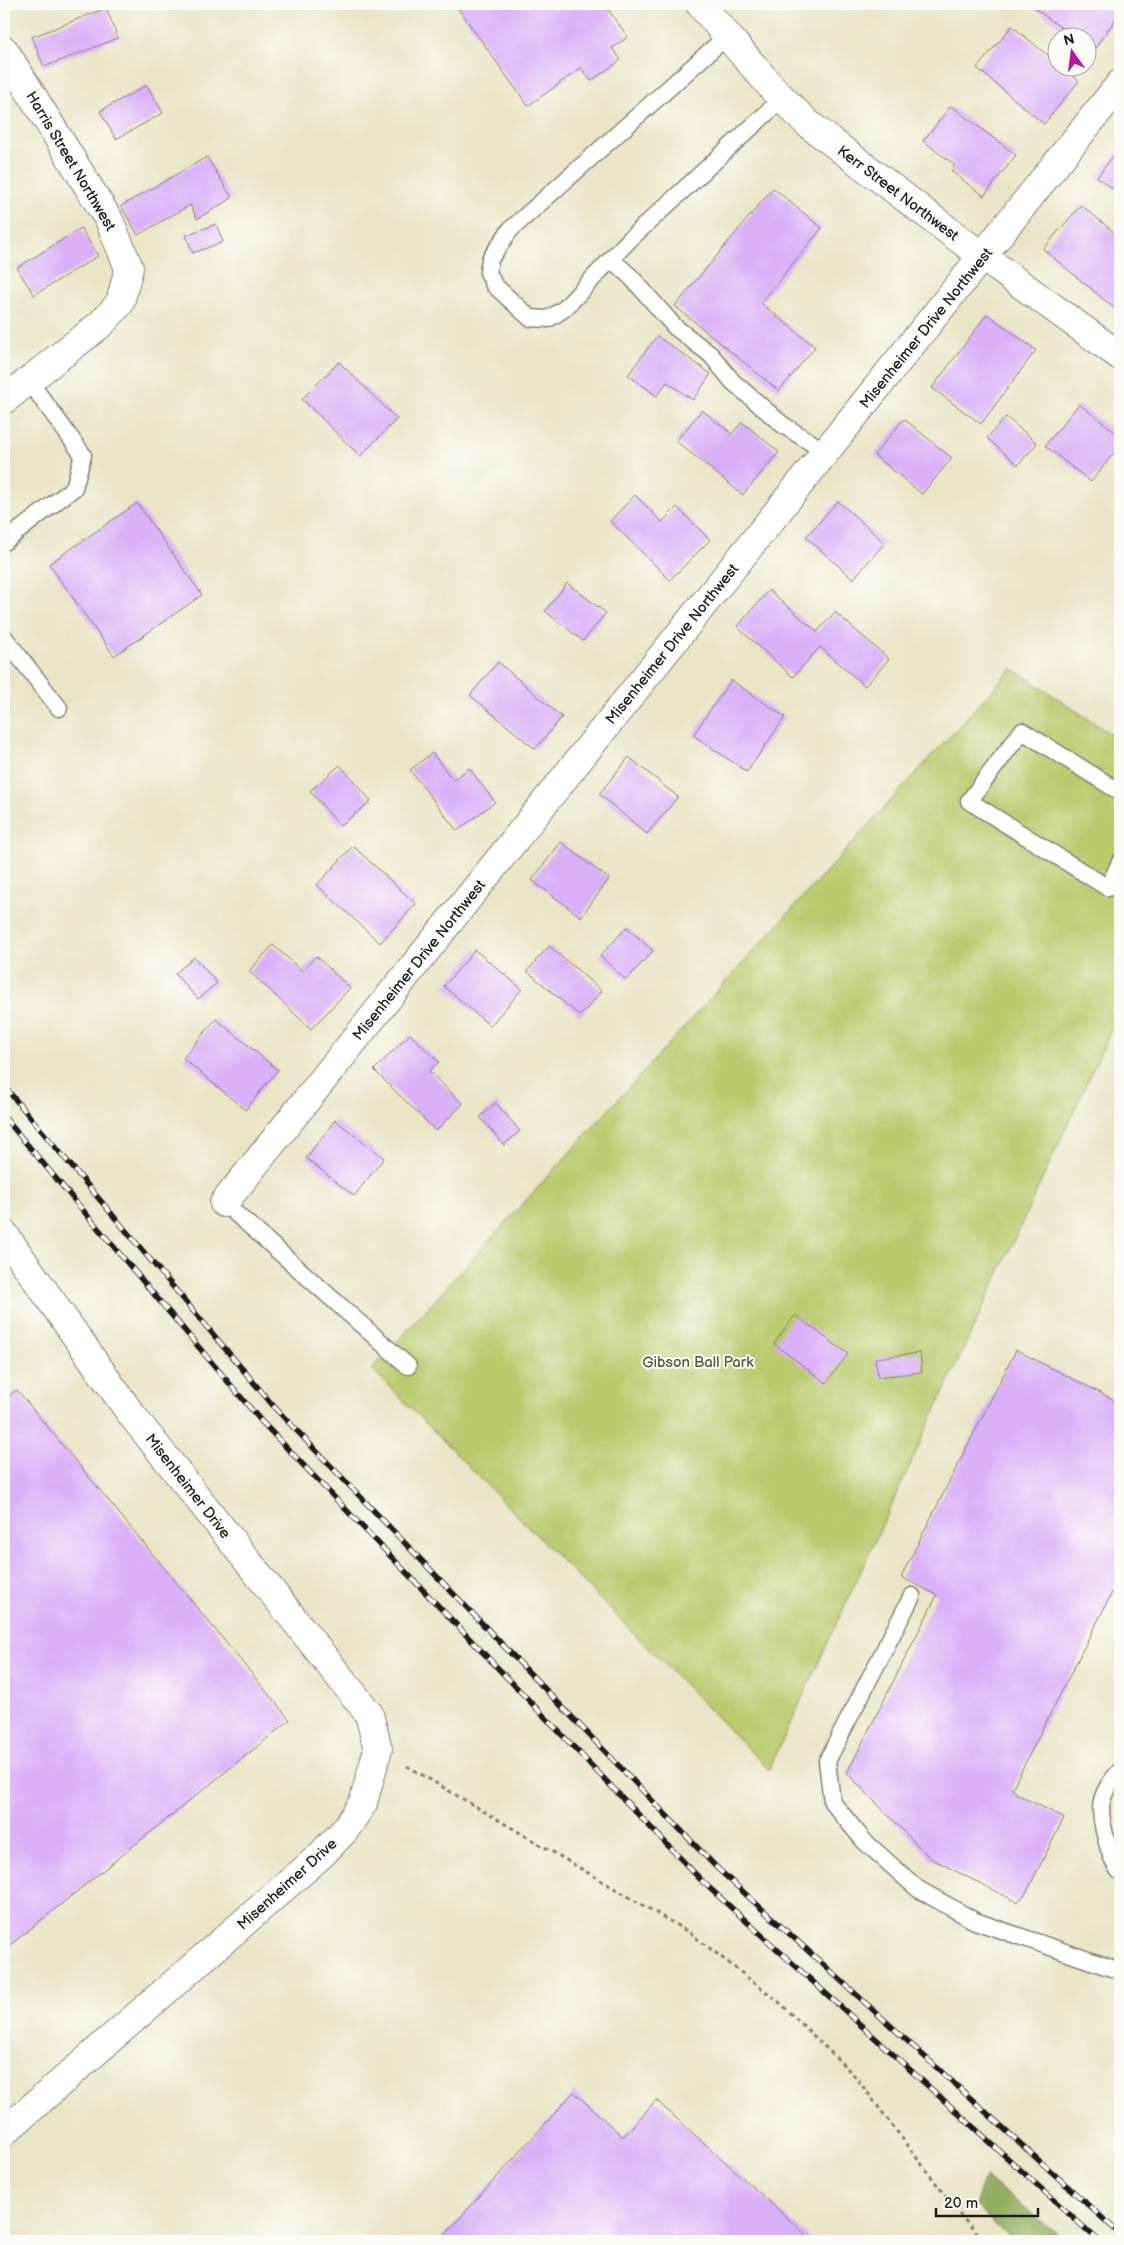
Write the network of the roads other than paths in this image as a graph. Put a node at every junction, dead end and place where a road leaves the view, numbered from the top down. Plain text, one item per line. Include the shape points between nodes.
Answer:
1 (700, 4) edge
2 (727, 36) junction
3 (4, 50) edge
4 (1120, 84) edge
5 (782, 99) junction
6 (982, 257) junction
7 (612, 260) junction
8 (1120, 356) edge
9 (29, 381) junction
10 (4, 400) edge
11 (826, 452) junction
12 (4, 542) edge
13 (4, 637) edge
14 (58, 708) dead end
15 (1120, 792) edge
16 (1120, 862) edge
17 (224, 1203) joint
18 (4, 1234) edge
19 (408, 1366) dead end
20 (912, 1596) dead end
21 (1120, 1771) edge
22 (1120, 1872) edge
23 (1120, 1971) edge
24 (4, 2132) edge

1 - 2 street, Kerr Street Northwest
2 - 5 street, Kerr Street Northwest
2 - 7 lane via 510,230 490,259 488,272 494,286 530,318 548,319 564,310
3 - 9 street, Harris Street Northwest via 109,220 129,268 120,303 101,324
4 - 6 street, Misenheimer Drive Northwest
5 - 6 street, Kerr Street Northwest via 807,123
5 - 7 lane via 630,239
6 - 8 street, Kerr Street Northwest
6 - 11 street, Misenheimer Drive Northwest
7 - 11 lane via 675,327 711,355 733,382 783,425
9 - 10 street, Harris Street Northwest
9 - 12 lane via 83,455 74,488
11 - 17 street, Misenheimer Drive Northwest
13 - 14 lane
15 - 16 lane via 1022,731 969,801 1108,888
17 - 19 lane
18 - 24 street, Misenheimer Drive via 132,1414 369,1714 378,1749 363,1803 345,1830 320,1856
20 - 23 lane via 827,1761 832,1802 864,1841 918,1889 975,1921
21 - 22 lane via 1101,1801 1104,1830 1114,1864

